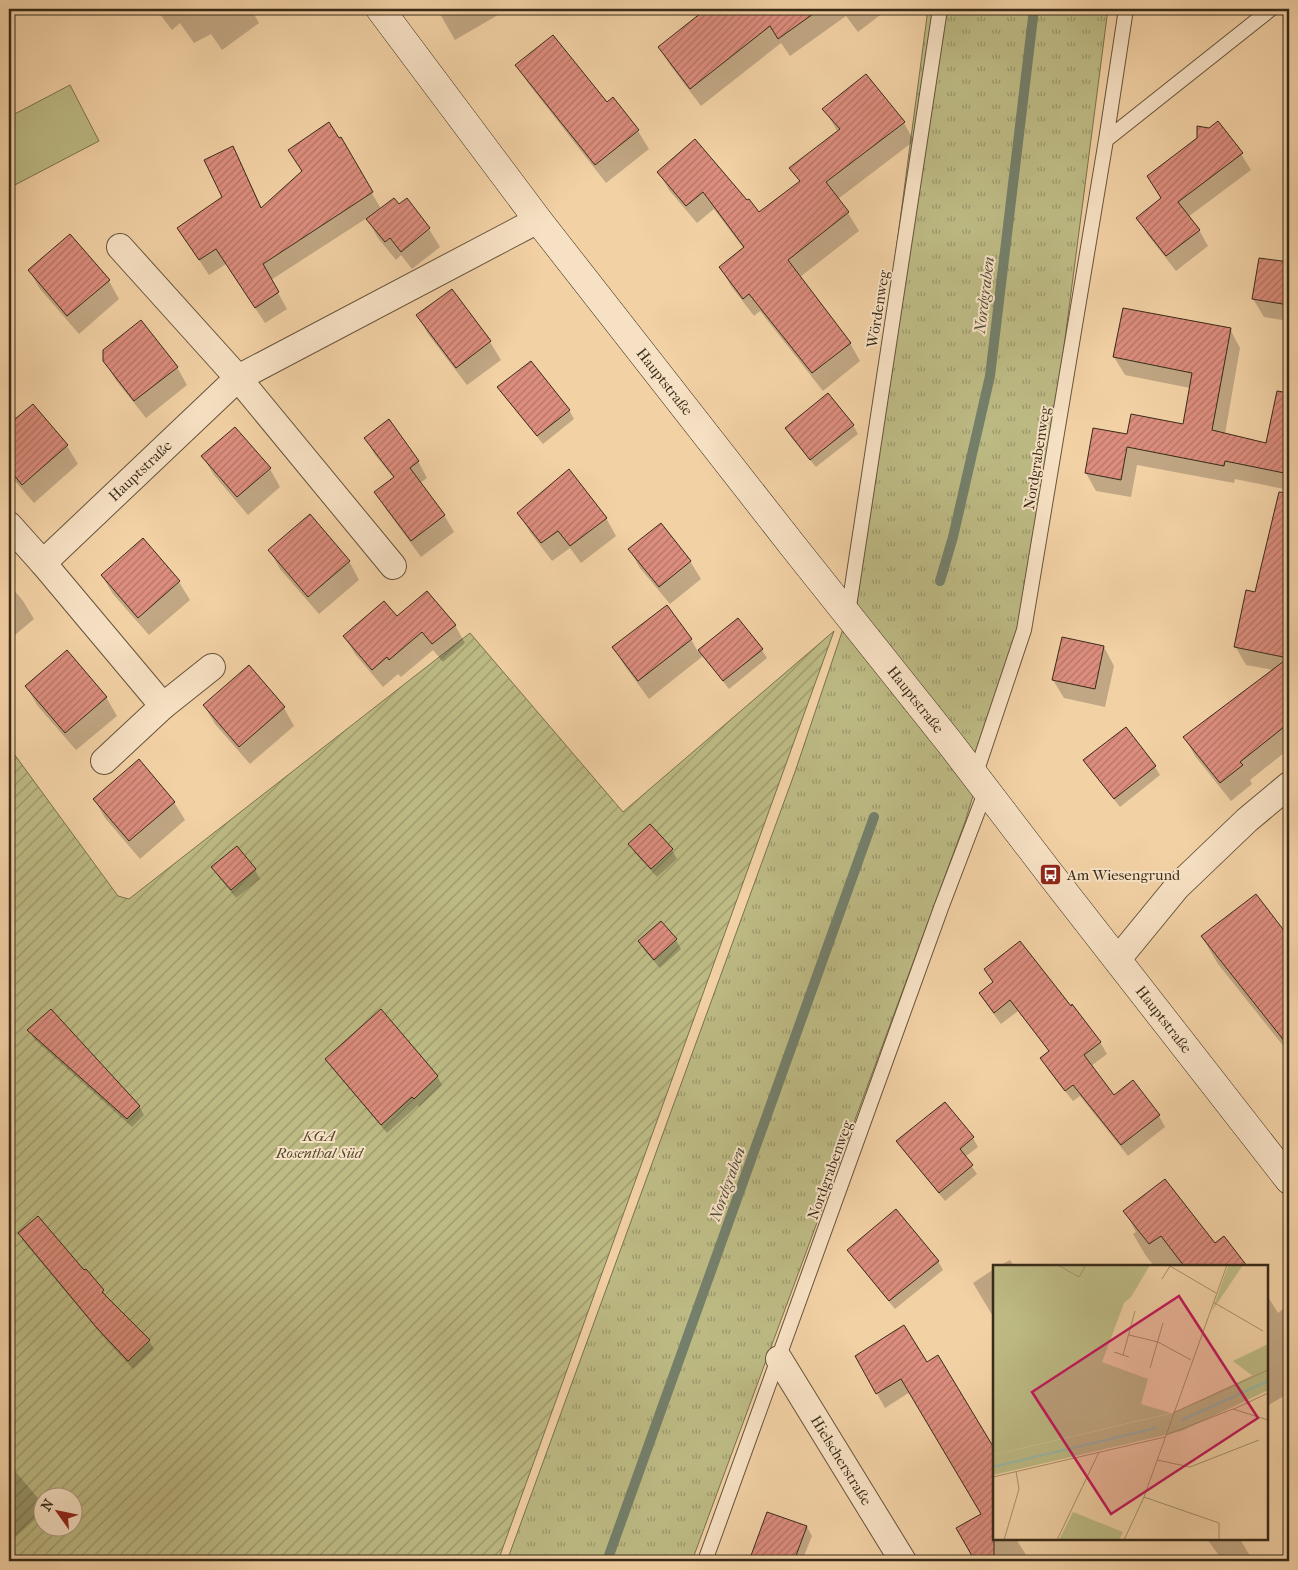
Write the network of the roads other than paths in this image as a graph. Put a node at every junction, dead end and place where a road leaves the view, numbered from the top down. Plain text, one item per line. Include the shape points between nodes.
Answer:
1 (380, 9) edge
2 (940, 9) edge
3 (1126, 9) edge
4 (1271, 9) edge
5 (1106, 140) junction
6 (538, 220) junction
7 (120, 247) dead end
8 (238, 378) junction
9 (9, 526) edge
10 (43, 563) junction
11 (393, 566) dead end
12 (848, 614) junction
13 (212, 667) dead end
14 (163, 706) junction
15 (104, 761) dead end
16 (980, 783) junction
17 (1289, 785) edge
18 (1118, 959) junction
19 (1289, 1180) edge
20 (779, 1359) junction
21 (705, 1561) edge
22 (903, 1561) edge

1 - 6 main road, Hauptstraße
2 - 12 lane, Wördenweg
3 - 5 lane, Nordgrabenweg
4 - 5 lane
5 - 16 lane, Nordgrabenweg via 1024,630
6 - 8 street, Hauptstraße
6 - 12 main road, Hauptstraße
7 - 8 street
8 - 10 street, Hauptstraße
8 - 11 street
9 - 10 street
10 - 14 street
12 - 16 main road, Hauptstraße
13 - 14 street
14 - 15 street
16 - 18 main road, Hauptstraße
16 - 20 lane, Nordgrabenweg via 941,908
17 - 18 street via 1177,887
18 - 19 main road, Hauptstraße
20 - 21 lane, Nordgrabenweg
20 - 22 street, Hielscherstraße

